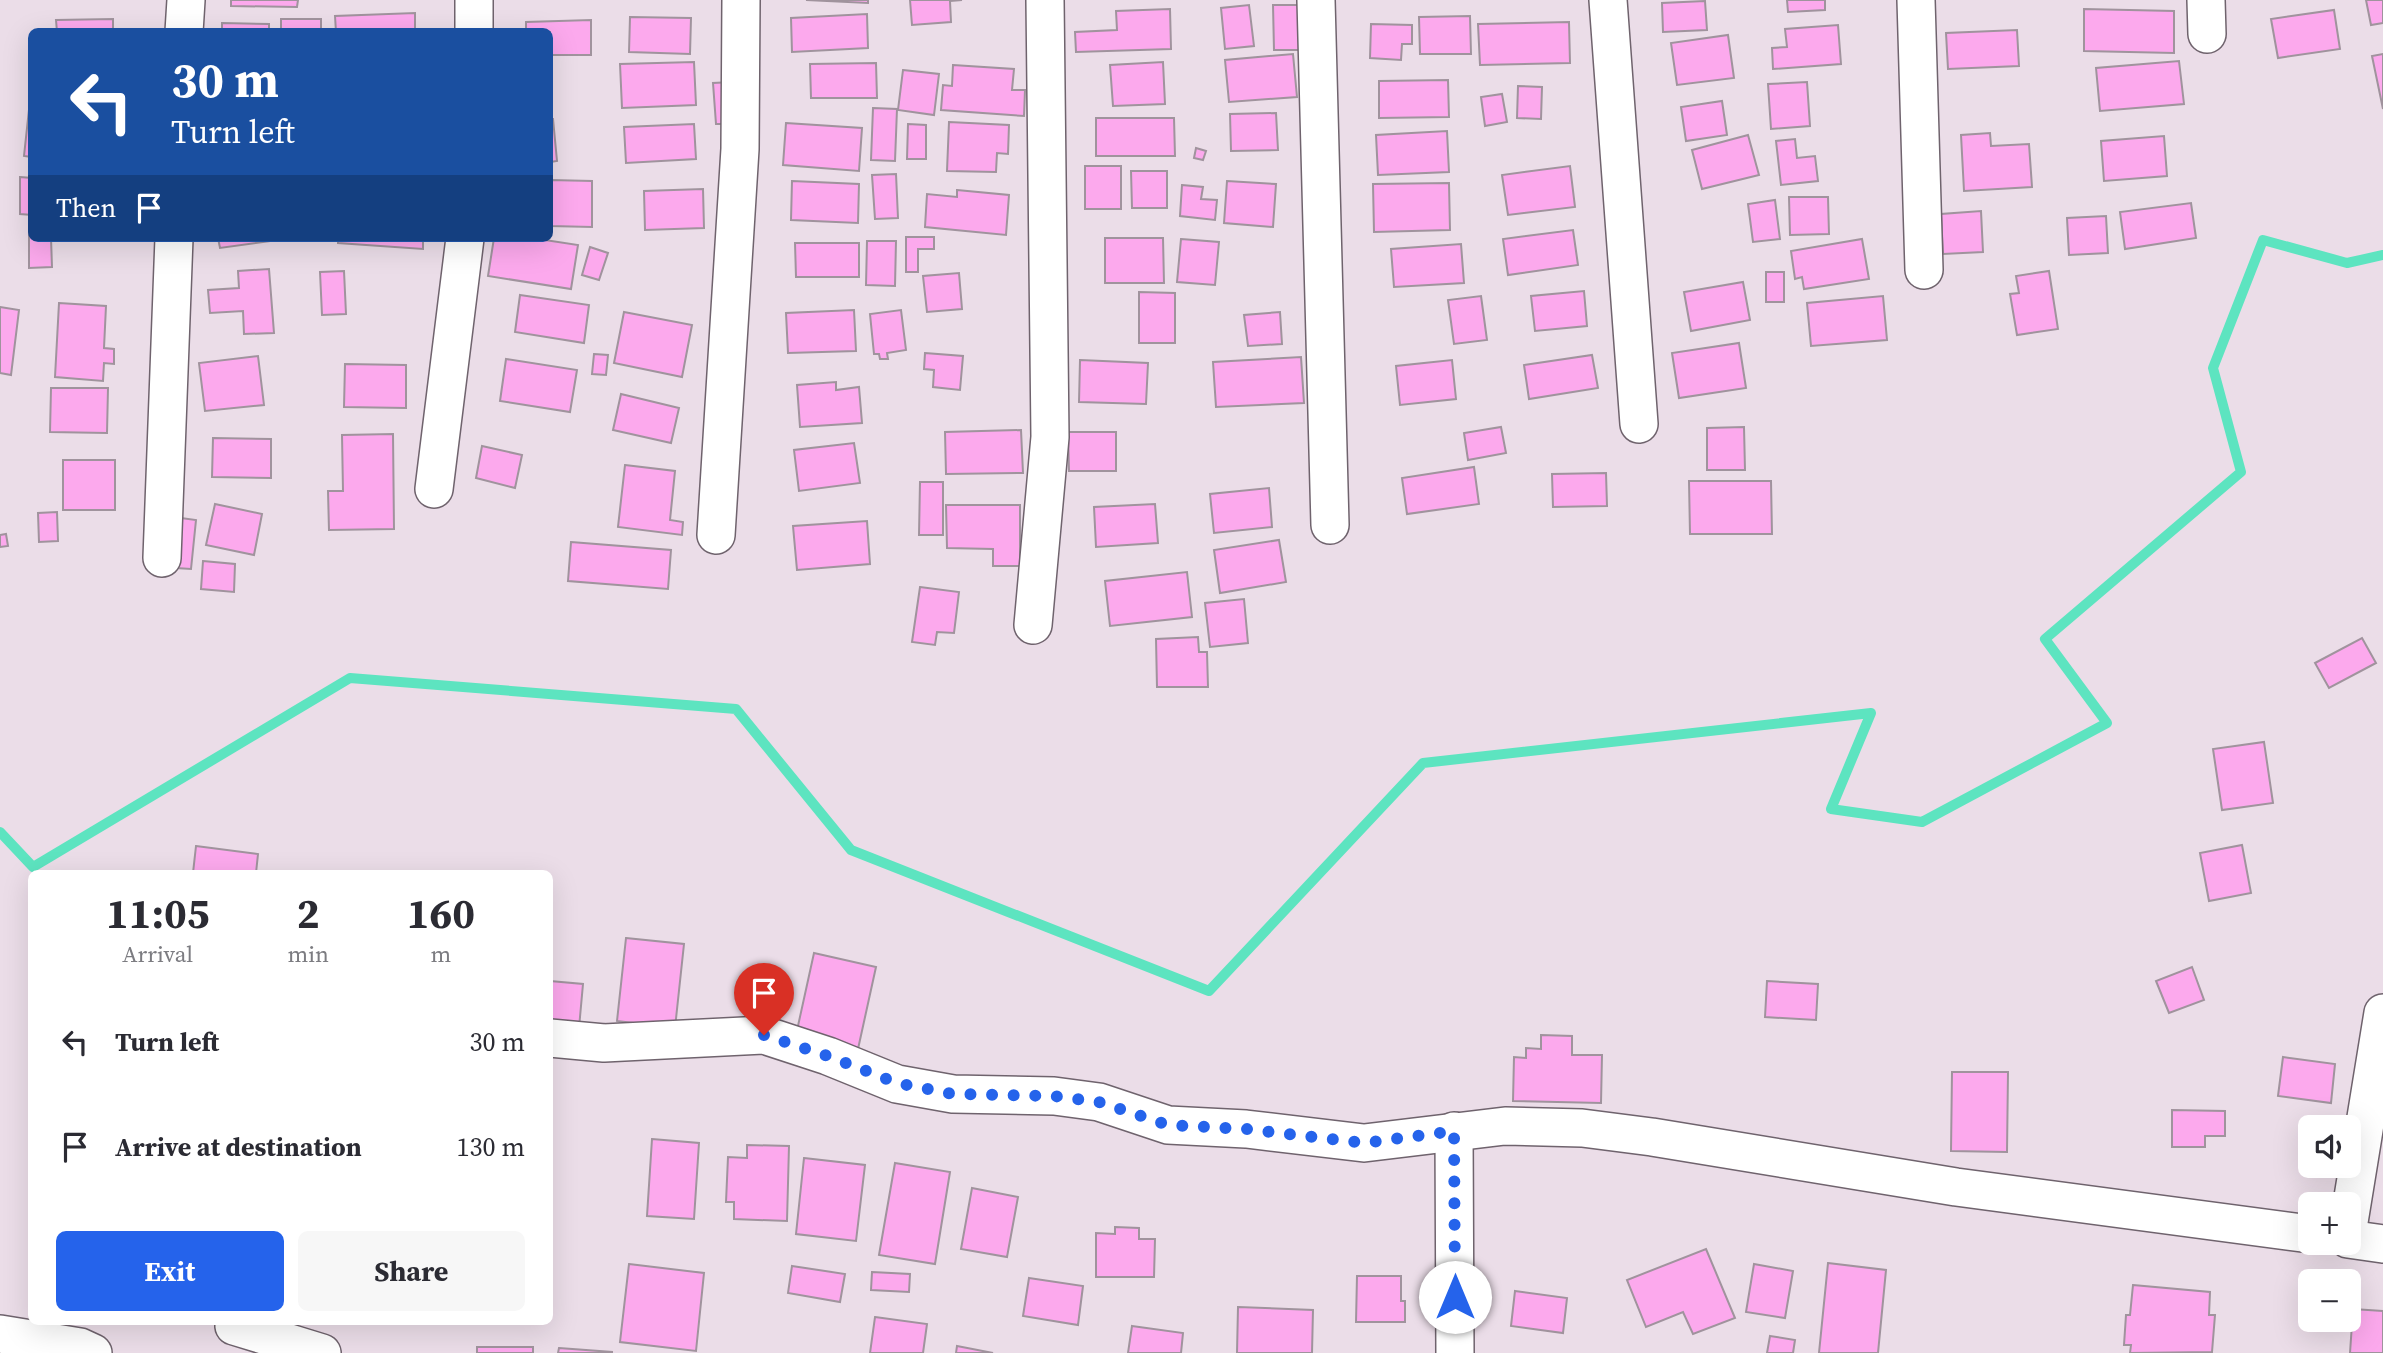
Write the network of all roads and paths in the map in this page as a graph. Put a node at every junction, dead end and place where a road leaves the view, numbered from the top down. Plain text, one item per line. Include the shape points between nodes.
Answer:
1 (186, 0) edge
2 (474, 0) edge
3 (741, 0) edge
4 (1045, 0) edge
5 (1316, 0) edge
6 (1608, 0) edge
7 (1916, 0) edge
8 (184, 28) edge
9 (474, 28) edge
10 (174, 242) edge
11 (465, 242) edge
12 (1924, 270) dead end
13 (1639, 424) dead end
14 (434, 489) dead end
15 (1330, 525) dead end
16 (716, 535) dead end
17 (162, 558) dead end
18 (1033, 625) dead end
19 (2383, 1013) edge
20 (553, 1038) edge
21 (1454, 1131) junction
22 (2354, 1192) edge
23 (2298, 1232) edge
24 (2361, 1241) edge
25 (2383, 1244) edge
26 (0, 1334) edge
27 (230, 1334) edge
28 (93, 1353) edge
29 (322, 1353) edge
30 (1455, 1353) edge

1 - 8 street
2 - 9 street
3 - 16 street via 740,149
4 - 18 street via 1051,437
5 - 15 street
6 - 13 street
7 - 12 street
10 - 17 street
11 - 14 street
19 - 22 street
20 - 21 street via 604,1043 764,1035 897,1083 953,1094 1054,1096 1099,1102 1168,1125 1364,1143
21 - 23 street via 1505,1126 1582,1128 1956,1187
21 - 30 street
24 - 25 street
26 - 28 street
27 - 29 street

